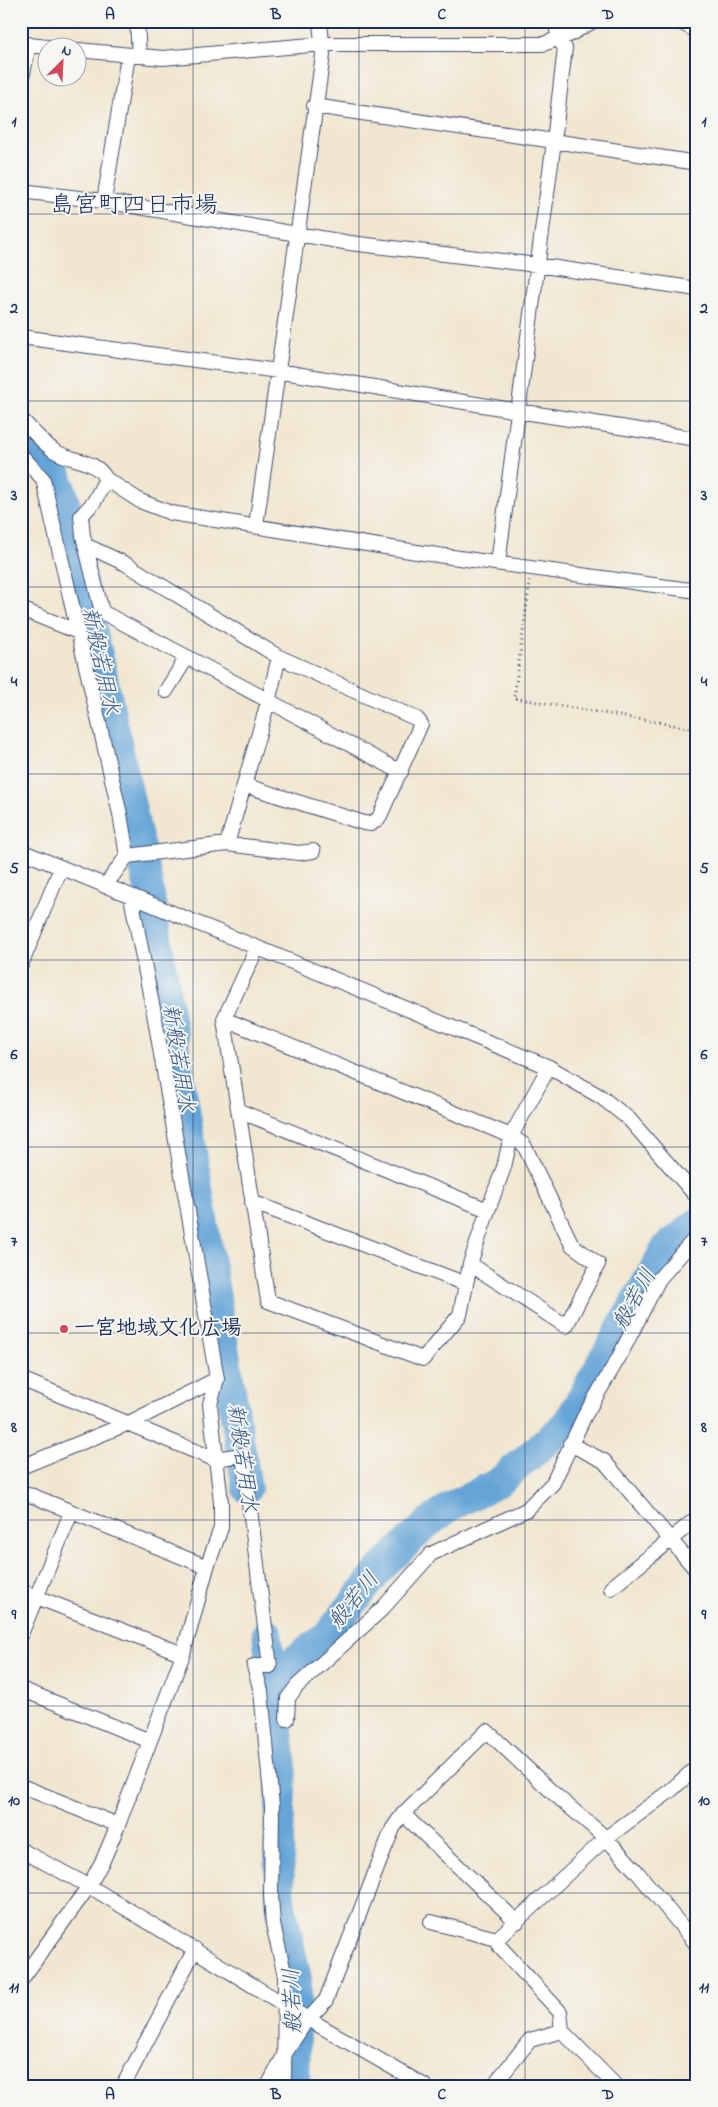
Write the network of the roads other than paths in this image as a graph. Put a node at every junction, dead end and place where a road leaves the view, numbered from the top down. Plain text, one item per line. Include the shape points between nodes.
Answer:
1 (137, 21) edge
2 (320, 21) edge
3 (556, 21) edge
4 (593, 21) edge
5 (678, 21) edge
6 (697, 31) edge
7 (558, 38) junction
8 (25, 44) edge
9 (322, 44) junction
10 (38, 46) edge
11 (88, 51) edge
12 (134, 55) junction
13 (21, 83) edge
14 (314, 106) junction
15 (554, 141) junction
16 (697, 163) edge
17 (21, 191) edge
18 (104, 201) junction
19 (297, 235) junction
20 (537, 264) junction
21 (697, 289) edge
22 (21, 337) edge
23 (278, 370) junction
24 (518, 411) junction
25 (21, 419) edge
26 (697, 439) edge
27 (21, 455) edge
28 (106, 480) junction
29 (256, 526) junction
30 (85, 545) junction
31 (498, 563) junction
32 (697, 591) edge
33 (21, 609) edge
34 (78, 632) junction
35 (187, 657) junction
36 (279, 657) junction
37 (166, 691) dead end
38 (268, 702) junction
39 (401, 772) junction
40 (244, 785) junction
41 (227, 844) junction
42 (313, 851) dead end
43 (21, 852) edge
44 (127, 856) junction
45 (61, 868) junction
46 (104, 886) junction
47 (136, 899) junction
48 (257, 948) junction
49 (21, 965) edge
50 (224, 1019) junction
51 (550, 1067) junction
52 (239, 1112) junction
53 (511, 1136) junction
54 (697, 1197) edge
55 (252, 1202) junction
56 (488, 1210) junction
57 (697, 1236) edge
58 (470, 1264) junction
59 (466, 1284) junction
60 (217, 1378) junction
61 (21, 1379) edge
62 (129, 1423) junction
63 (570, 1444) junction
64 (214, 1458) junction
65 (21, 1467) edge
66 (21, 1494) edge
67 (72, 1513) junction
68 (697, 1518) edge
69 (670, 1540) junction
70 (207, 1567) junction
71 (697, 1571) edge
72 (611, 1588) dead end
73 (21, 1591) edge
74 (37, 1598) junction
75 (21, 1634) edge
76 (184, 1654) junction
77 (21, 1689) edge
78 (287, 1719) dead end
79 (150, 1740) junction
80 (697, 1767) edge
81 (21, 1786) edge
82 (403, 1814) junction
83 (118, 1825) junction
84 (606, 1838) junction
85 (21, 1850) edge
86 (89, 1886) junction
87 (431, 1922) dead end
88 (517, 1922) junction
89 (497, 1939) junction
90 (697, 1945) edge
91 (195, 1949) junction
92 (21, 1980) edge
93 (287, 2006) junction
94 (305, 2019) junction
95 (562, 2031) junction
96 (285, 2054) junction
97 (123, 2086) edge
98 (268, 2086) edge
99 (284, 2086) edge
100 (425, 2086) edge
101 (493, 2086) edge
102 (616, 2086) edge

1 - 12 street
2 - 9 street
3 - 7 street
4 - 7 street
5 - 6 street
7 - 9 street via 543,44
7 - 15 street via 565,48
8 - 10 street
8 - 13 street
9 - 12 street via 180,58
9 - 14 street
11 - 12 street
12 - 18 street
14 - 15 street
14 - 19 street
15 - 16 street
15 - 20 street
17 - 18 street
18 - 19 street
19 - 20 street
19 - 23 street
20 - 21 street
20 - 24 street
22 - 23 street
23 - 24 street
23 - 29 street
24 - 26 street
24 - 31 street
25 - 28 street via 54,450 93,465
27 - 34 street via 43,479
28 - 29 street via 140,501 171,513
28 - 30 street via 94,502 81,516
29 - 31 street
30 - 35 street via 102,612
30 - 36 street via 126,564
31 - 32 street
33 - 34 street
34 - 44 street
35 - 37 street
35 - 38 street
36 - 38 street
36 - 39 street via 416,719 421,724 420,729
38 - 39 street
38 - 40 street
39 - 40 street via 380,818 371,824
40 - 41 street
41 - 42 street via 298,853
41 - 44 street
43 - 45 street
44 - 46 street
45 - 46 street
45 - 49 street
46 - 47 street
47 - 48 street
47 - 60 street
48 - 50 street
48 - 51 street
50 - 52 street
50 - 53 street
51 - 53 street
51 - 54 street via 601,1097 629,1119
52 - 55 street
52 - 56 street
53 - 56 street via 504,1167
53 - 58 street via 524,1145 572,1245 598,1264 566,1326
55 - 59 street
55 - 59 street via 268,1301 424,1359 460,1314
56 - 58 street
57 - 63 street via 659,1279
58 - 59 street
60 - 62 street
60 - 64 street via 210,1404
61 - 62 street
62 - 64 street
62 - 65 street
63 - 69 street via 604,1461
63 - 78 street via 553,1483 526,1510 431,1554 382,1609 297,1686 288,1698
64 - 70 street via 221,1502 221,1528
64 - 93 street via 244,1455 270,1666 254,1666 261,1691 272,1806 270,1896 285,1976
66 - 67 street
67 - 70 street
67 - 74 street
68 - 69 street
69 - 71 street
69 - 72 street
70 - 76 street
73 - 74 street
74 - 75 street
74 - 76 street
76 - 79 street
77 - 79 street
79 - 83 street
80 - 84 street
81 - 83 street
82 - 84 street via 488,1731
82 - 88 street
82 - 94 street via 384,1850 326,2000
83 - 86 street
84 - 88 street
84 - 90 street
85 - 86 street
86 - 91 street
86 - 92 street
87 - 89 street
88 - 89 street
89 - 95 street via 500,1947 560,2012
91 - 93 street
91 - 97 street
93 - 94 street
93 - 96 street
94 - 96 street
94 - 100 street
95 - 101 street via 530,2040
95 - 102 street
96 - 98 street
96 - 99 street

